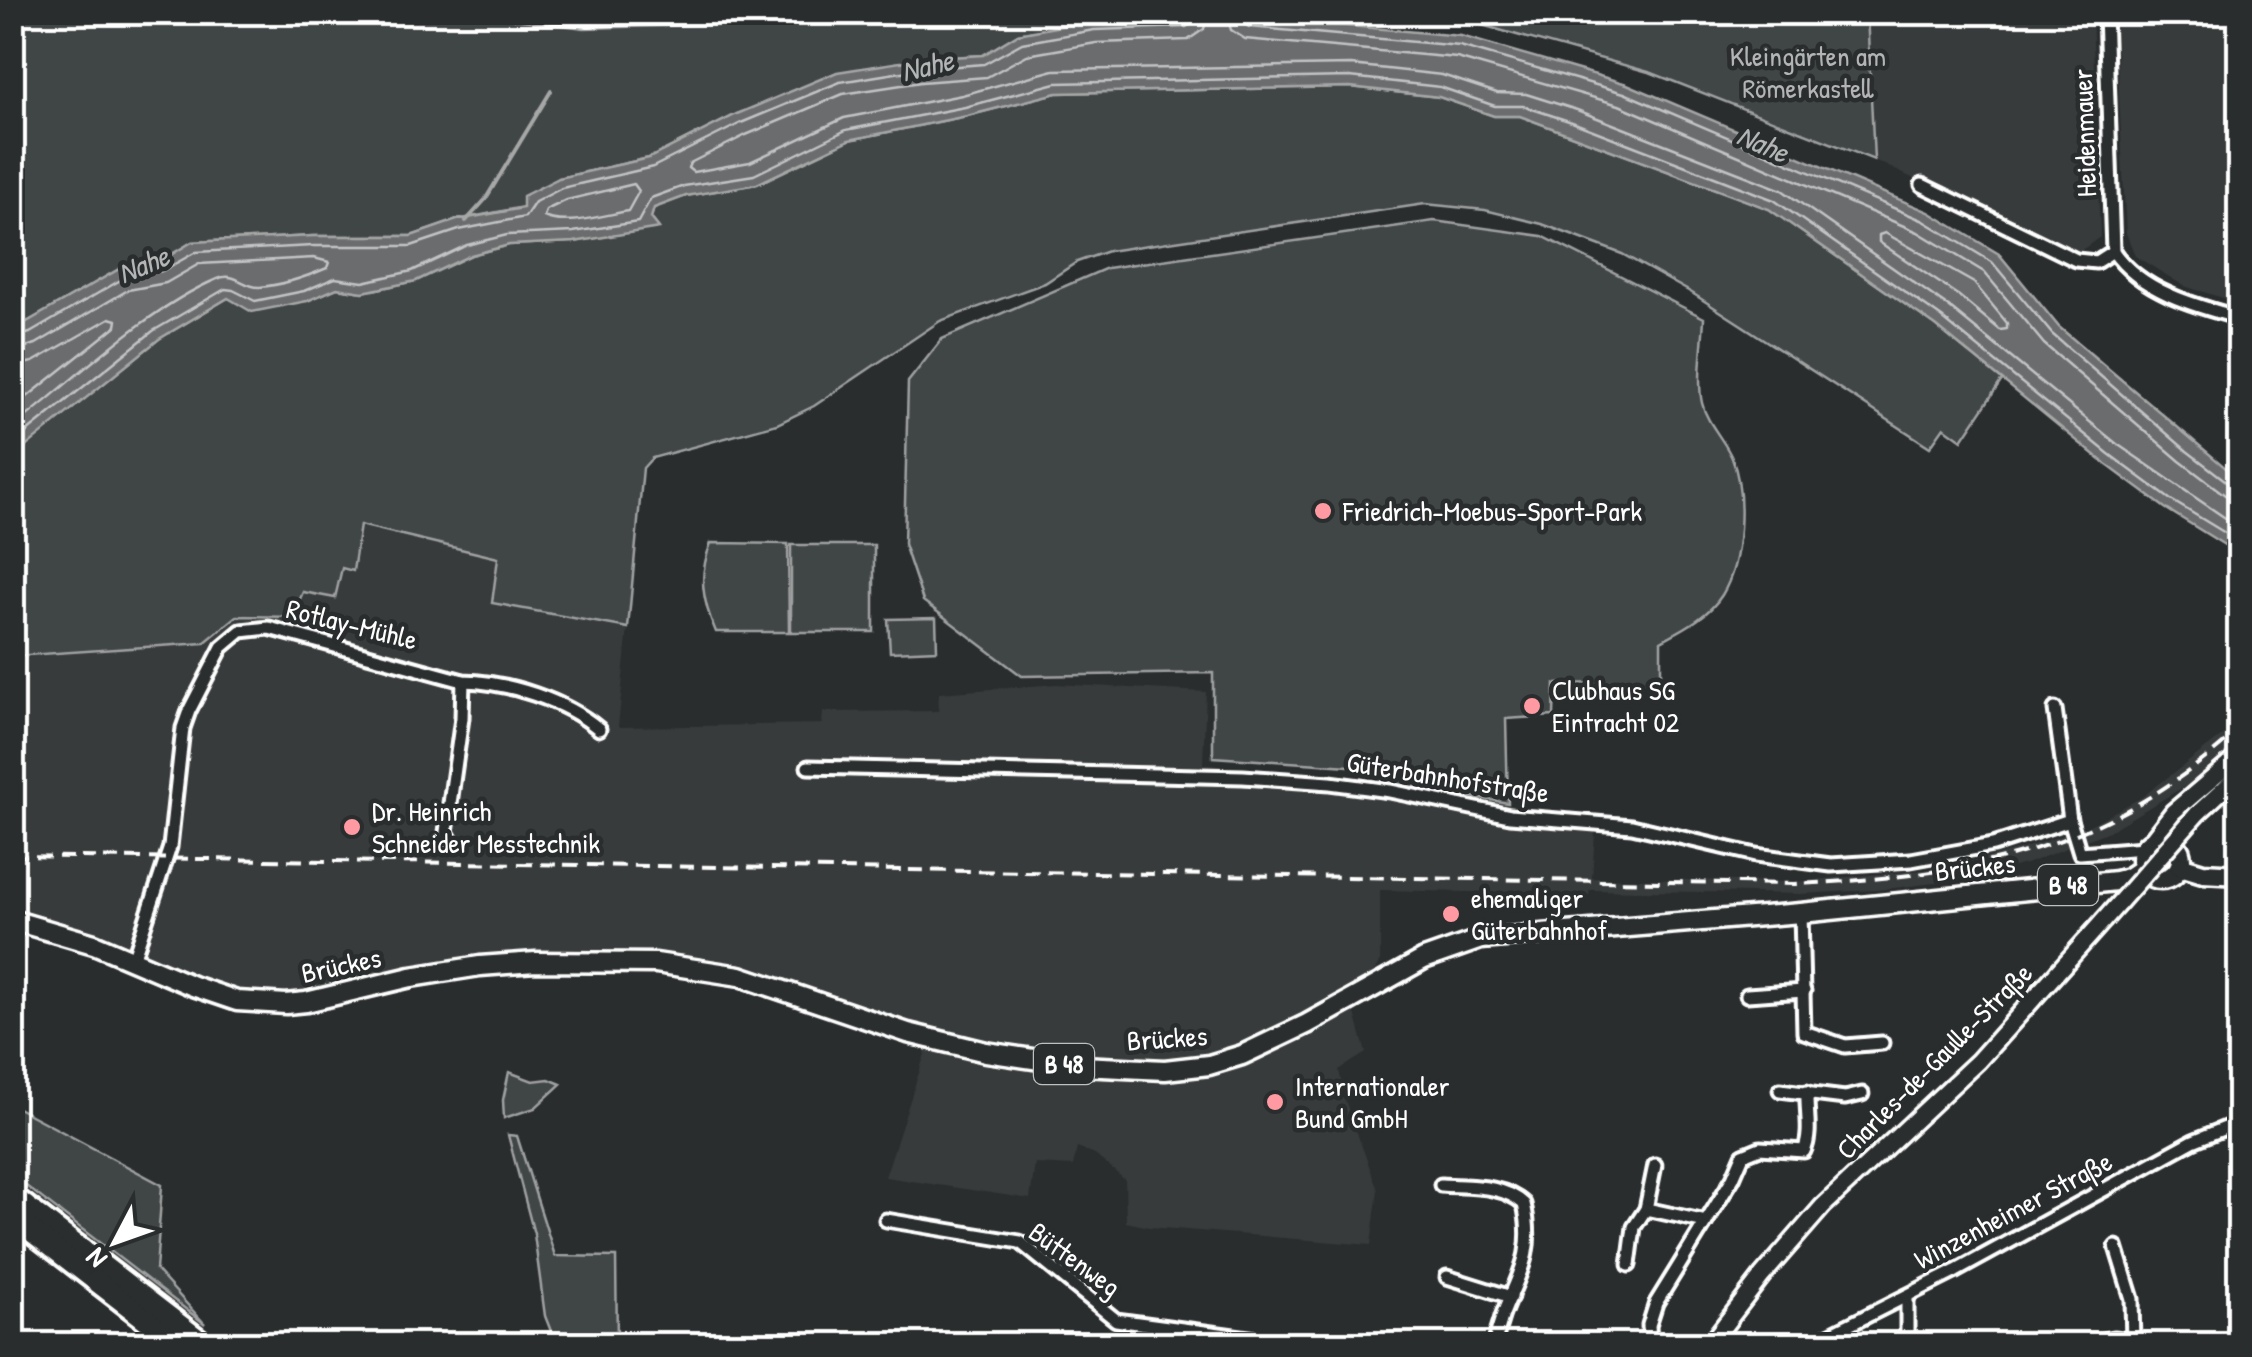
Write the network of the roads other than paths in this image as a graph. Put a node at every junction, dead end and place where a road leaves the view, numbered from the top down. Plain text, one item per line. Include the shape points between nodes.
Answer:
1 (547, 12) edge
2 (709, 12) edge
3 (2105, 12) edge
4 (588, 15) edge
5 (1922, 186) dead end
6 (2112, 251) junction
7 (2240, 318) edge
8 (462, 681) junction
9 (2055, 709) dead end
10 (599, 729) dead end
11 (2240, 755) edge
12 (808, 767) dead end
13 (2238, 778) edge
14 (2070, 820) junction
15 (450, 839) dead end
16 (2147, 845) junction
17 (2180, 866) junction
18 (2144, 868) junction
19 (2240, 875) edge
20 (1802, 914) junction
21 (12, 920) edge
22 (133, 960) junction
23 (1804, 991) junction
24 (1747, 994) dead end
25 (1882, 1043) dead end
26 (1780, 1090) dead end
27 (1807, 1092) junction
28 (1862, 1094) dead end
29 (2240, 1122) edge
30 (1655, 1165) dead end
31 (1441, 1185) dead end
32 (12, 1196) edge
33 (1646, 1209) junction
34 (12, 1216) edge
35 (886, 1220) dead end
36 (1706, 1222) junction
37 (2116, 1247) dead end
38 (1629, 1265) dead end
39 (1447, 1277) dead end
40 (1907, 1296) junction
41 (1511, 1297) junction
42 (2133, 1342) edge
43 (178, 1344) edge
44 (204, 1344) edge
45 (1294, 1344) edge
46 (1495, 1344) edge
47 (1650, 1344) edge
48 (1710, 1344) edge
49 (1811, 1344) edge
50 (1906, 1344) edge
51 (2084, 1344) edge

1 - 4 street
2 - 4 street
3 - 6 street, Heidenmauer
5 - 6 street via 2076,260 2096,262
6 - 7 street via 2158,290
8 - 10 street, Rotlay-Mühle via 580,713
8 - 15 street
8 - 22 street, Rotlay-Mühle via 269,628 231,638 183,728 170,848
9 - 14 street
11 - 16 street via 2179,806
12 - 14 street, Güterbahnhofstraße via 1330,783 1510,816 1632,826 1756,855 1831,864 1928,857
13 - 48 street, Charles-de-Gaulle-Straße, bridge via 2197,814 1978,1061 1823,1206
14 - 16 street via 2080,853
16 - 17 main road via 2162,838 2174,843
16 - 18 main road
17 - 18 main road via 2166,878
17 - 19 main road
18 - 20 main road, Brückes / B 48 via 2116,881
20 - 22 main road, Brückes / B 48 via 1480,939 1424,958 1242,1055 1166,1070 1081,1066 957,1046 691,966 480,966 286,1004 237,1001
20 - 23 street
21 - 22 main road, Brückes / B 48
23 - 24 street
23 - 25 street via 1804,1032 1845,1046
26 - 27 street
27 - 28 street
27 - 36 street via 1810,1139 1804,1151 1760,1148 1742,1155
29 - 40 street, Winzenheimer Straße via 2193,1140
30 - 33 street
31 - 41 street via 1497,1190 1524,1204 1527,1259
32 - 44 highway
33 - 36 street
33 - 38 street via 1634,1227
34 - 43 highway
35 - 45 street, Büttenweg via 1020,1242 1116,1320
36 - 47 street via 1656,1303
37 - 42 street via 2132,1299
39 - 41 street
40 - 49 street, Winzenheimer Straße
40 - 50 street
41 - 46 street
42 - 51 street

